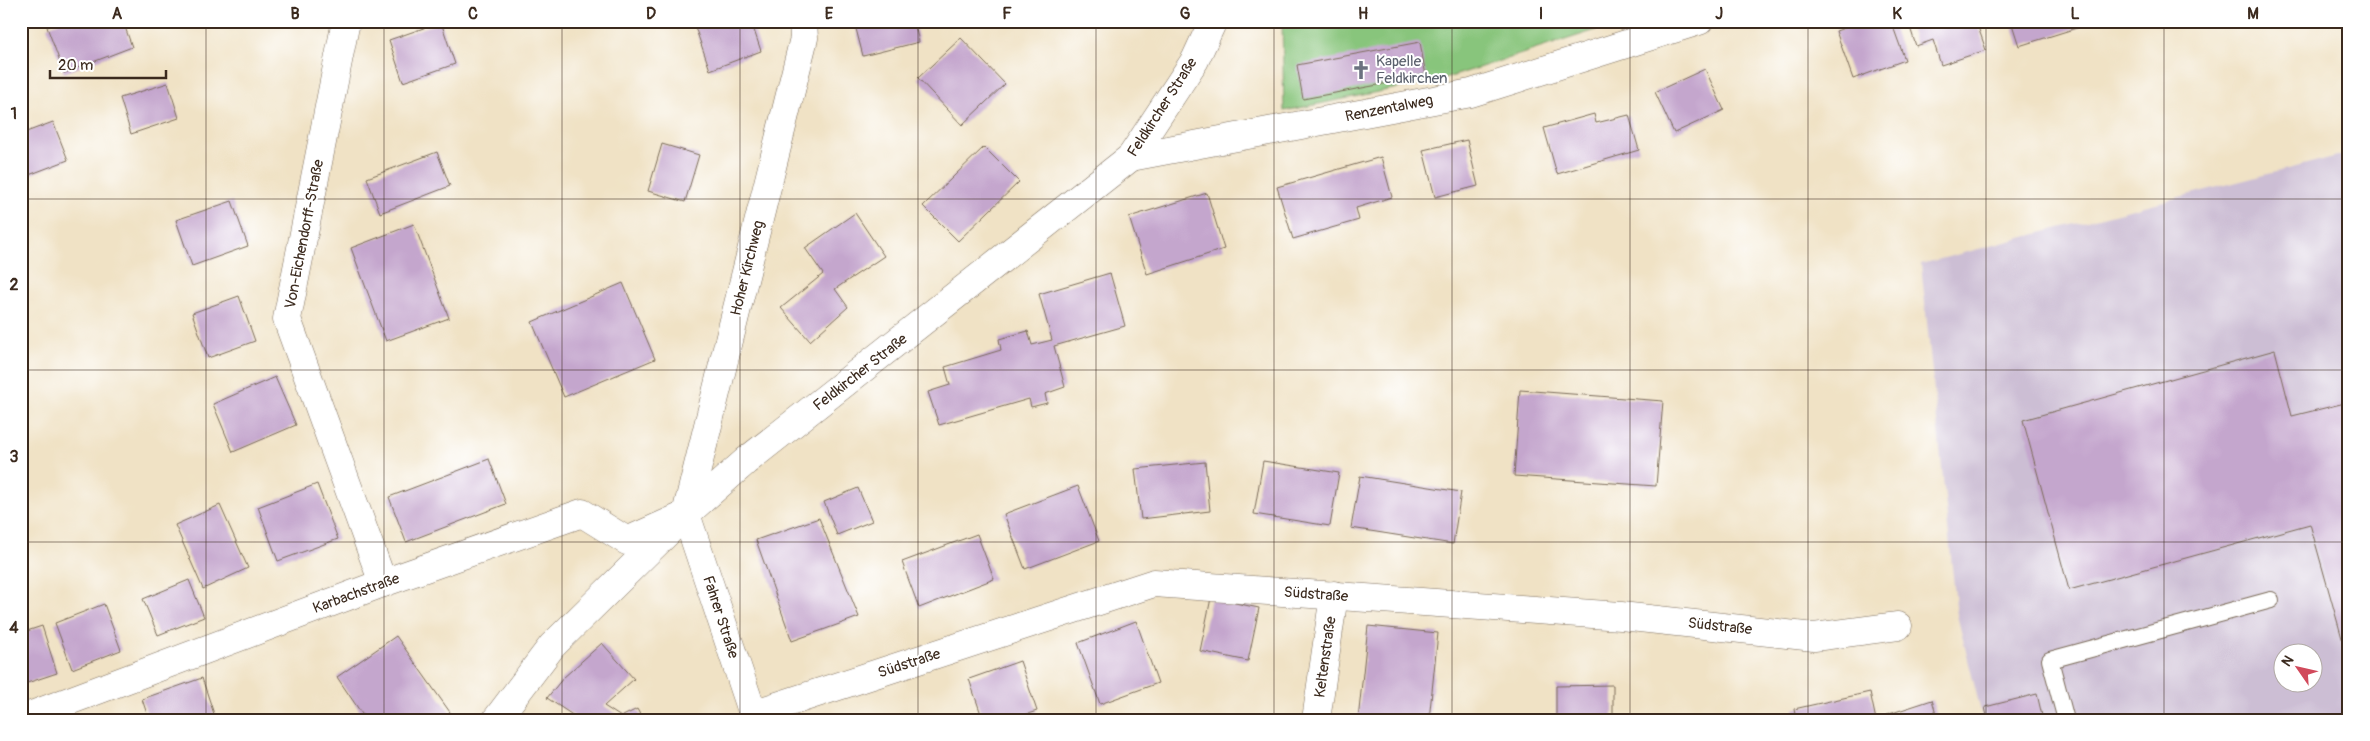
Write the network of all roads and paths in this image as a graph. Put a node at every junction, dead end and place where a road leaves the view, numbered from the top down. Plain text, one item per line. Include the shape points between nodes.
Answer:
1 (346, 21) edge
2 (803, 21) edge
3 (1213, 21) edge
4 (1699, 21) edge
5 (1131, 158) junction
6 (686, 514) junction
7 (383, 583) junction
8 (1334, 595) junction
9 (2271, 600) dead end
10 (1898, 626) dead end
11 (754, 717) edge
12 (21, 720) edge
13 (496, 720) edge
14 (1316, 720) edge
15 (2066, 720) edge

1 - 7 street, Von-Eichendorff-Straße via 287,319
2 - 6 street, Hoher Kirchweg via 804,38
3 - 5 street, Feldkircher Straße via 1194,60
4 - 5 street, Renzentalweg via 1471,93
5 - 6 street, Feldkircher Straße via 754,455
6 - 7 street, Karbachstraße via 627,541 582,513
6 - 11 street, Fahrer Straße
6 - 13 street, Feldkircher Straße via 552,646
7 - 12 street, Karbachstraße
8 - 10 street, Südstraße via 1621,616 1814,637
8 - 11 street, Südstraße via 1154,583
8 - 14 street, Keltenstraße
9 - 15 lane via 2050,660

